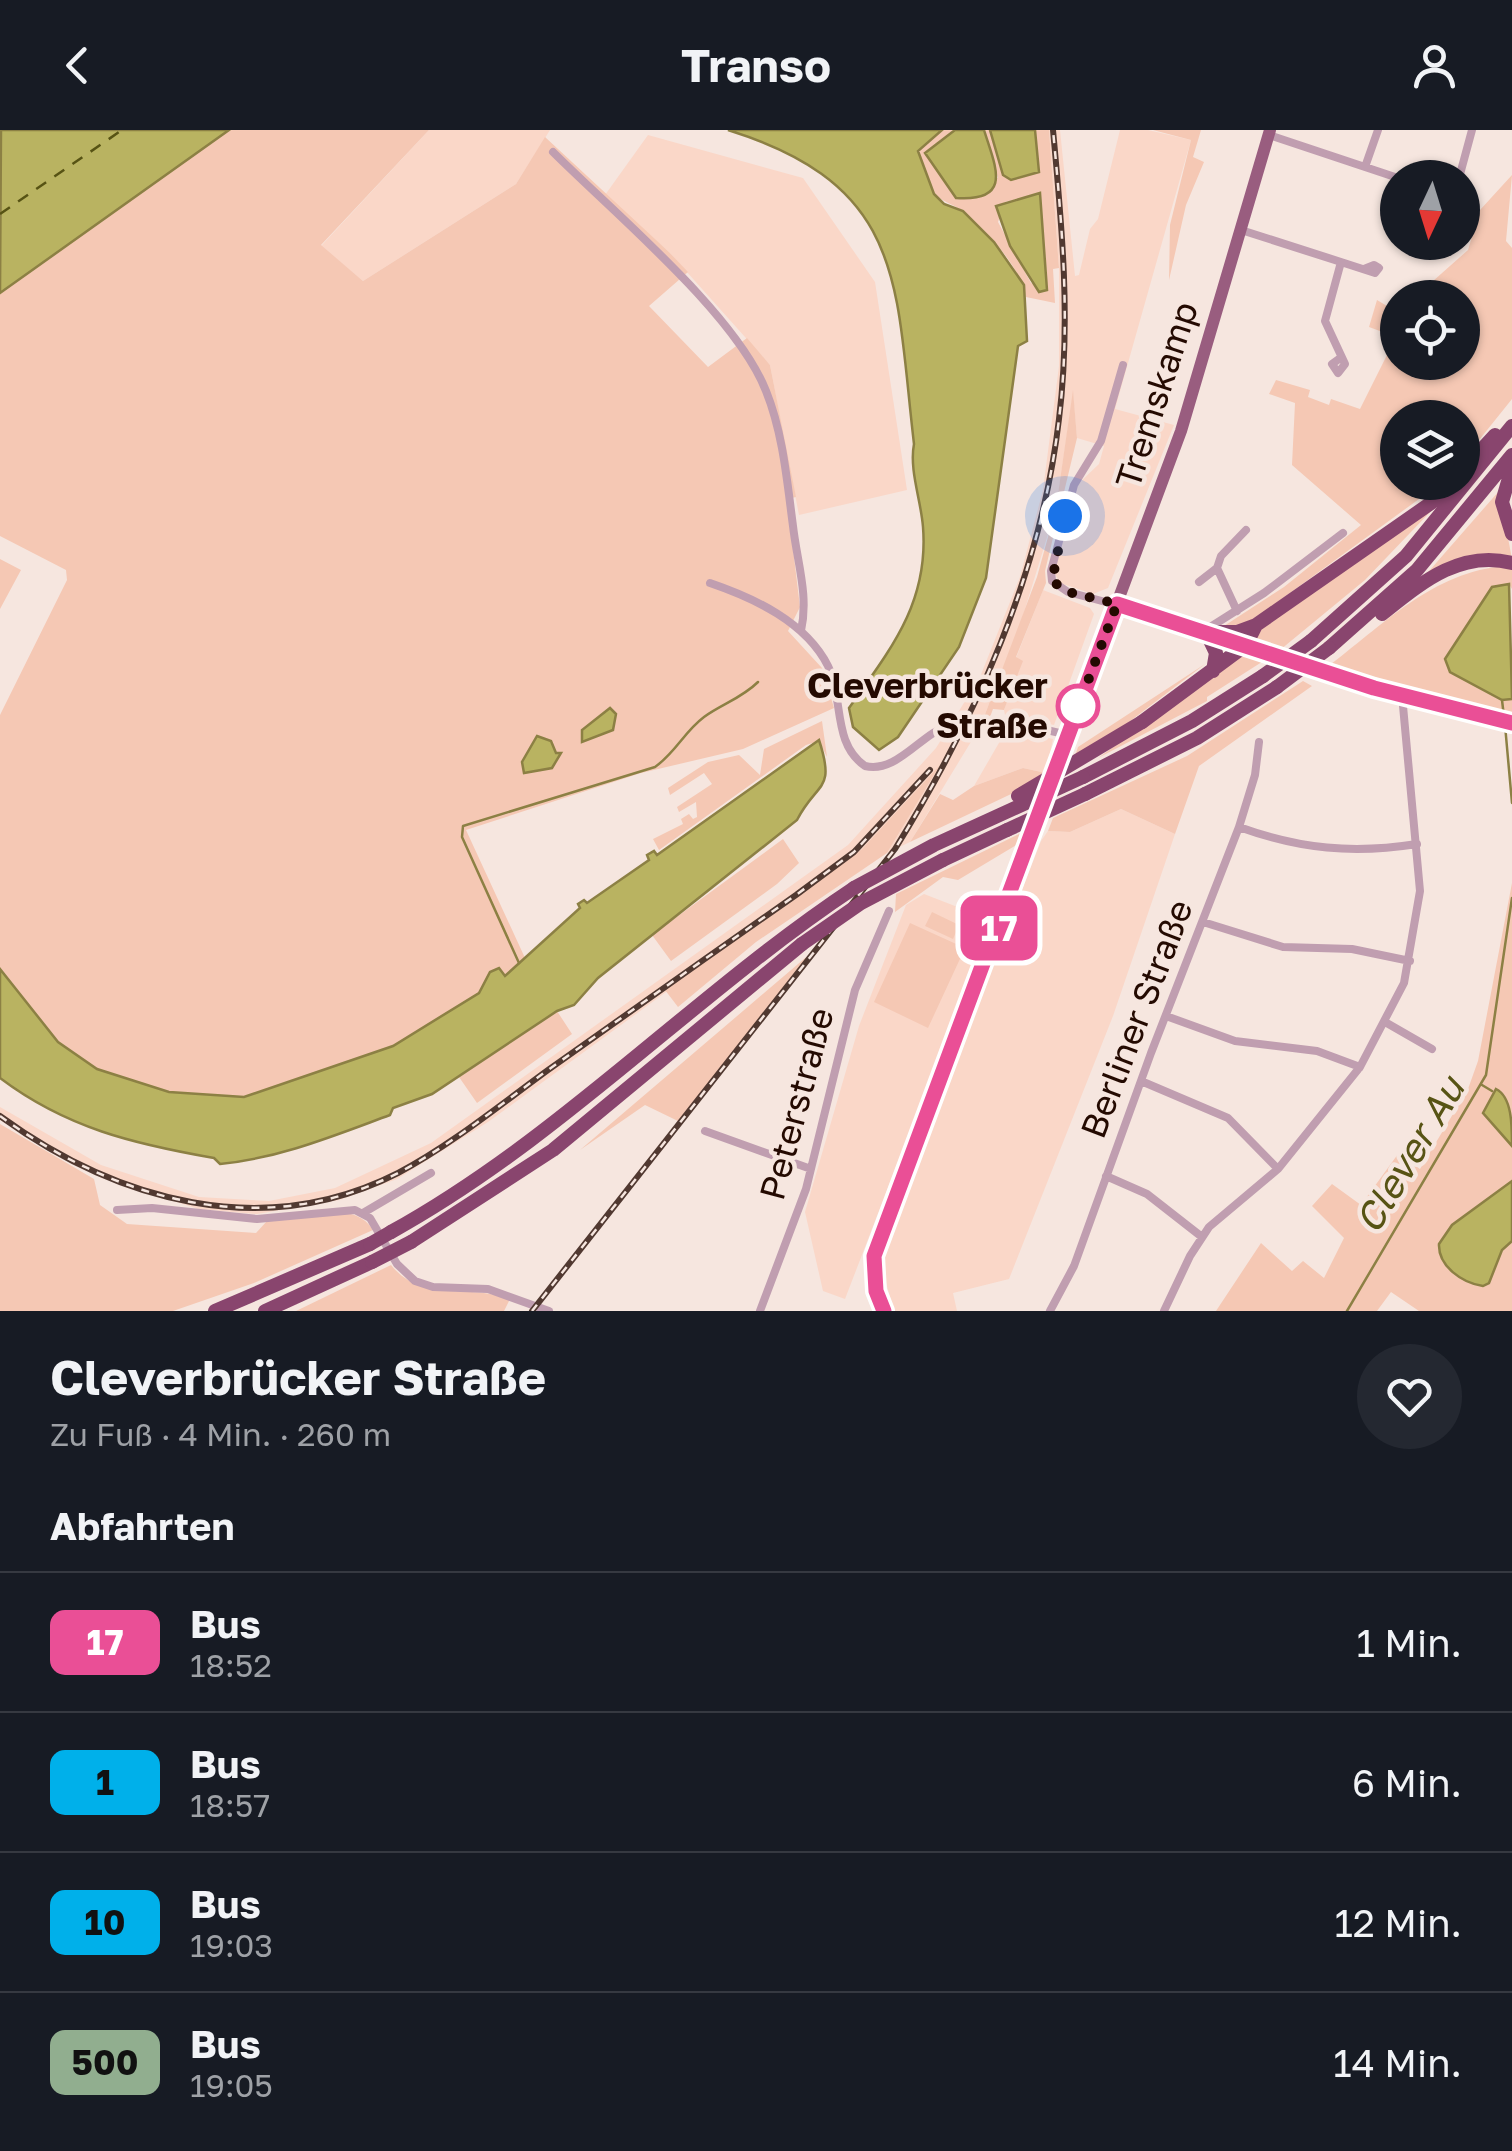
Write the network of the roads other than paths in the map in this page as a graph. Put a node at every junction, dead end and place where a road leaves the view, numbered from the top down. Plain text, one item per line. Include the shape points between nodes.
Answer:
1 (1378, 130) edge
2 (1472, 130) edge
3 (1270, 132) edge
4 (553, 152) dead end
5 (1464, 160) edge
6 (1366, 167) junction
7 (1380, 172) edge
8 (1241, 230) junction
9 (1341, 262) junction
10 (1364, 270) dead end
11 (1339, 360) dead end
12 (1123, 365) dead end
13 (1512, 426) edge
14 (1480, 451) edge
15 (1512, 455) edge
16 (1512, 468) edge
17 (1432, 500) edge
18 (1246, 530) dead end
19 (1343, 533) dead end
20 (1512, 534) edge
21 (1512, 563) edge
22 (1217, 568) junction
23 (1199, 582) dead end
24 (710, 583) dead end
25 (1117, 604) junction
26 (1237, 610) junction
27 (1256, 625) junction
28 (801, 631) junction
29 (1205, 631) junction
30 (1347, 635) junction
31 (1246, 645) junction
32 (1213, 671) junction
33 (1402, 696) junction
34 (1508, 722) edge
35 (1068, 735) junction
36 (1259, 742) dead end
37 (1005, 811) junction
38 (1239, 827) junction
39 (1417, 844) junction
40 (888, 911) dead end
41 (1203, 922) junction
42 (1410, 961) junction
43 (1166, 1016) junction
44 (1385, 1022) junction
45 (1432, 1049) dead end
46 (1360, 1067) junction
47 (1141, 1082) junction
48 (705, 1131) dead end
49 (811, 1169) junction
50 (1278, 1169) junction
51 (431, 1173) dead end
52 (1106, 1176) junction
53 (117, 1210) dead end
54 (362, 1212) junction
55 (1202, 1237) junction
56 (216, 1311) edge
57 (265, 1311) edge
58 (549, 1311) edge
59 (760, 1311) edge
60 (884, 1311) edge
61 (1050, 1311) edge
62 (1164, 1311) edge

1 - 6 street
2 - 5 street
3 - 6 street
3 - 8 main road, Tremskamp
4 - 28 street via 716,312 754,365 785,462 806,596
6 - 7 street
8 - 9 street
8 - 25 main road, Tremskamp via 1181,431
9 - 10 street
9 - 11 street via 1326,321
12 - 25 street via 1101,441 1074,485 1051,572 1063,590
13 - 14 highway via 1500,429
13 - 37 highway, bridge via 1406,556 1311,641 1192,722
15 - 30 highway via 1417,570
16 - 20 highway via 1502,502
17 - 27 highway
18 - 22 street
19 - 26 street
21 - 30 highway via 1458,564
22 - 23 street
22 - 26 street
24 - 28 street via 744,594
25 - 29 main road
25 - 35 main road, Tremskamp
26 - 29 street
27 - 29 highway
27 - 31 highway
28 - 35 street via 828,666 848,747 866,766 886,764 948,726 1012,722
29 - 31 main road
29 - 32 highway via 1216,652
30 - 57 highway, bridge via 1198,738 898,882 802,944 553,1150 412,1242
31 - 32 highway
31 - 33 main road
32 - 37 highway, bridge
33 - 34 main road
33 - 39 street
35 - 60 main road, Tremskamp via 874,1256
36 - 38 street, Berliner Straße
37 - 56 highway, bridge via 888,868 791,930 540,1137 391,1232
38 - 39 street via 1331,850
38 - 41 street, Berliner Straße
39 - 42 street via 1420,891
40 - 49 street, Peterstraße via 855,990
41 - 42 street via 1282,947 1352,949
41 - 43 street, Berliner Straße
42 - 44 street
43 - 46 street via 1235,1041 1317,1051
43 - 47 street, Berliner Straße
44 - 45 street
44 - 46 street
46 - 50 street
47 - 50 street via 1228,1118
47 - 52 street, Berliner Straße
48 - 49 street
49 - 59 street, Peterstraße
50 - 55 street
51 - 54 street
52 - 55 street via 1147,1194
52 - 61 street, Berliner Straße
53 - 54 street via 257,1218
54 - 58 street via 414,1282 488,1289
55 - 62 street

